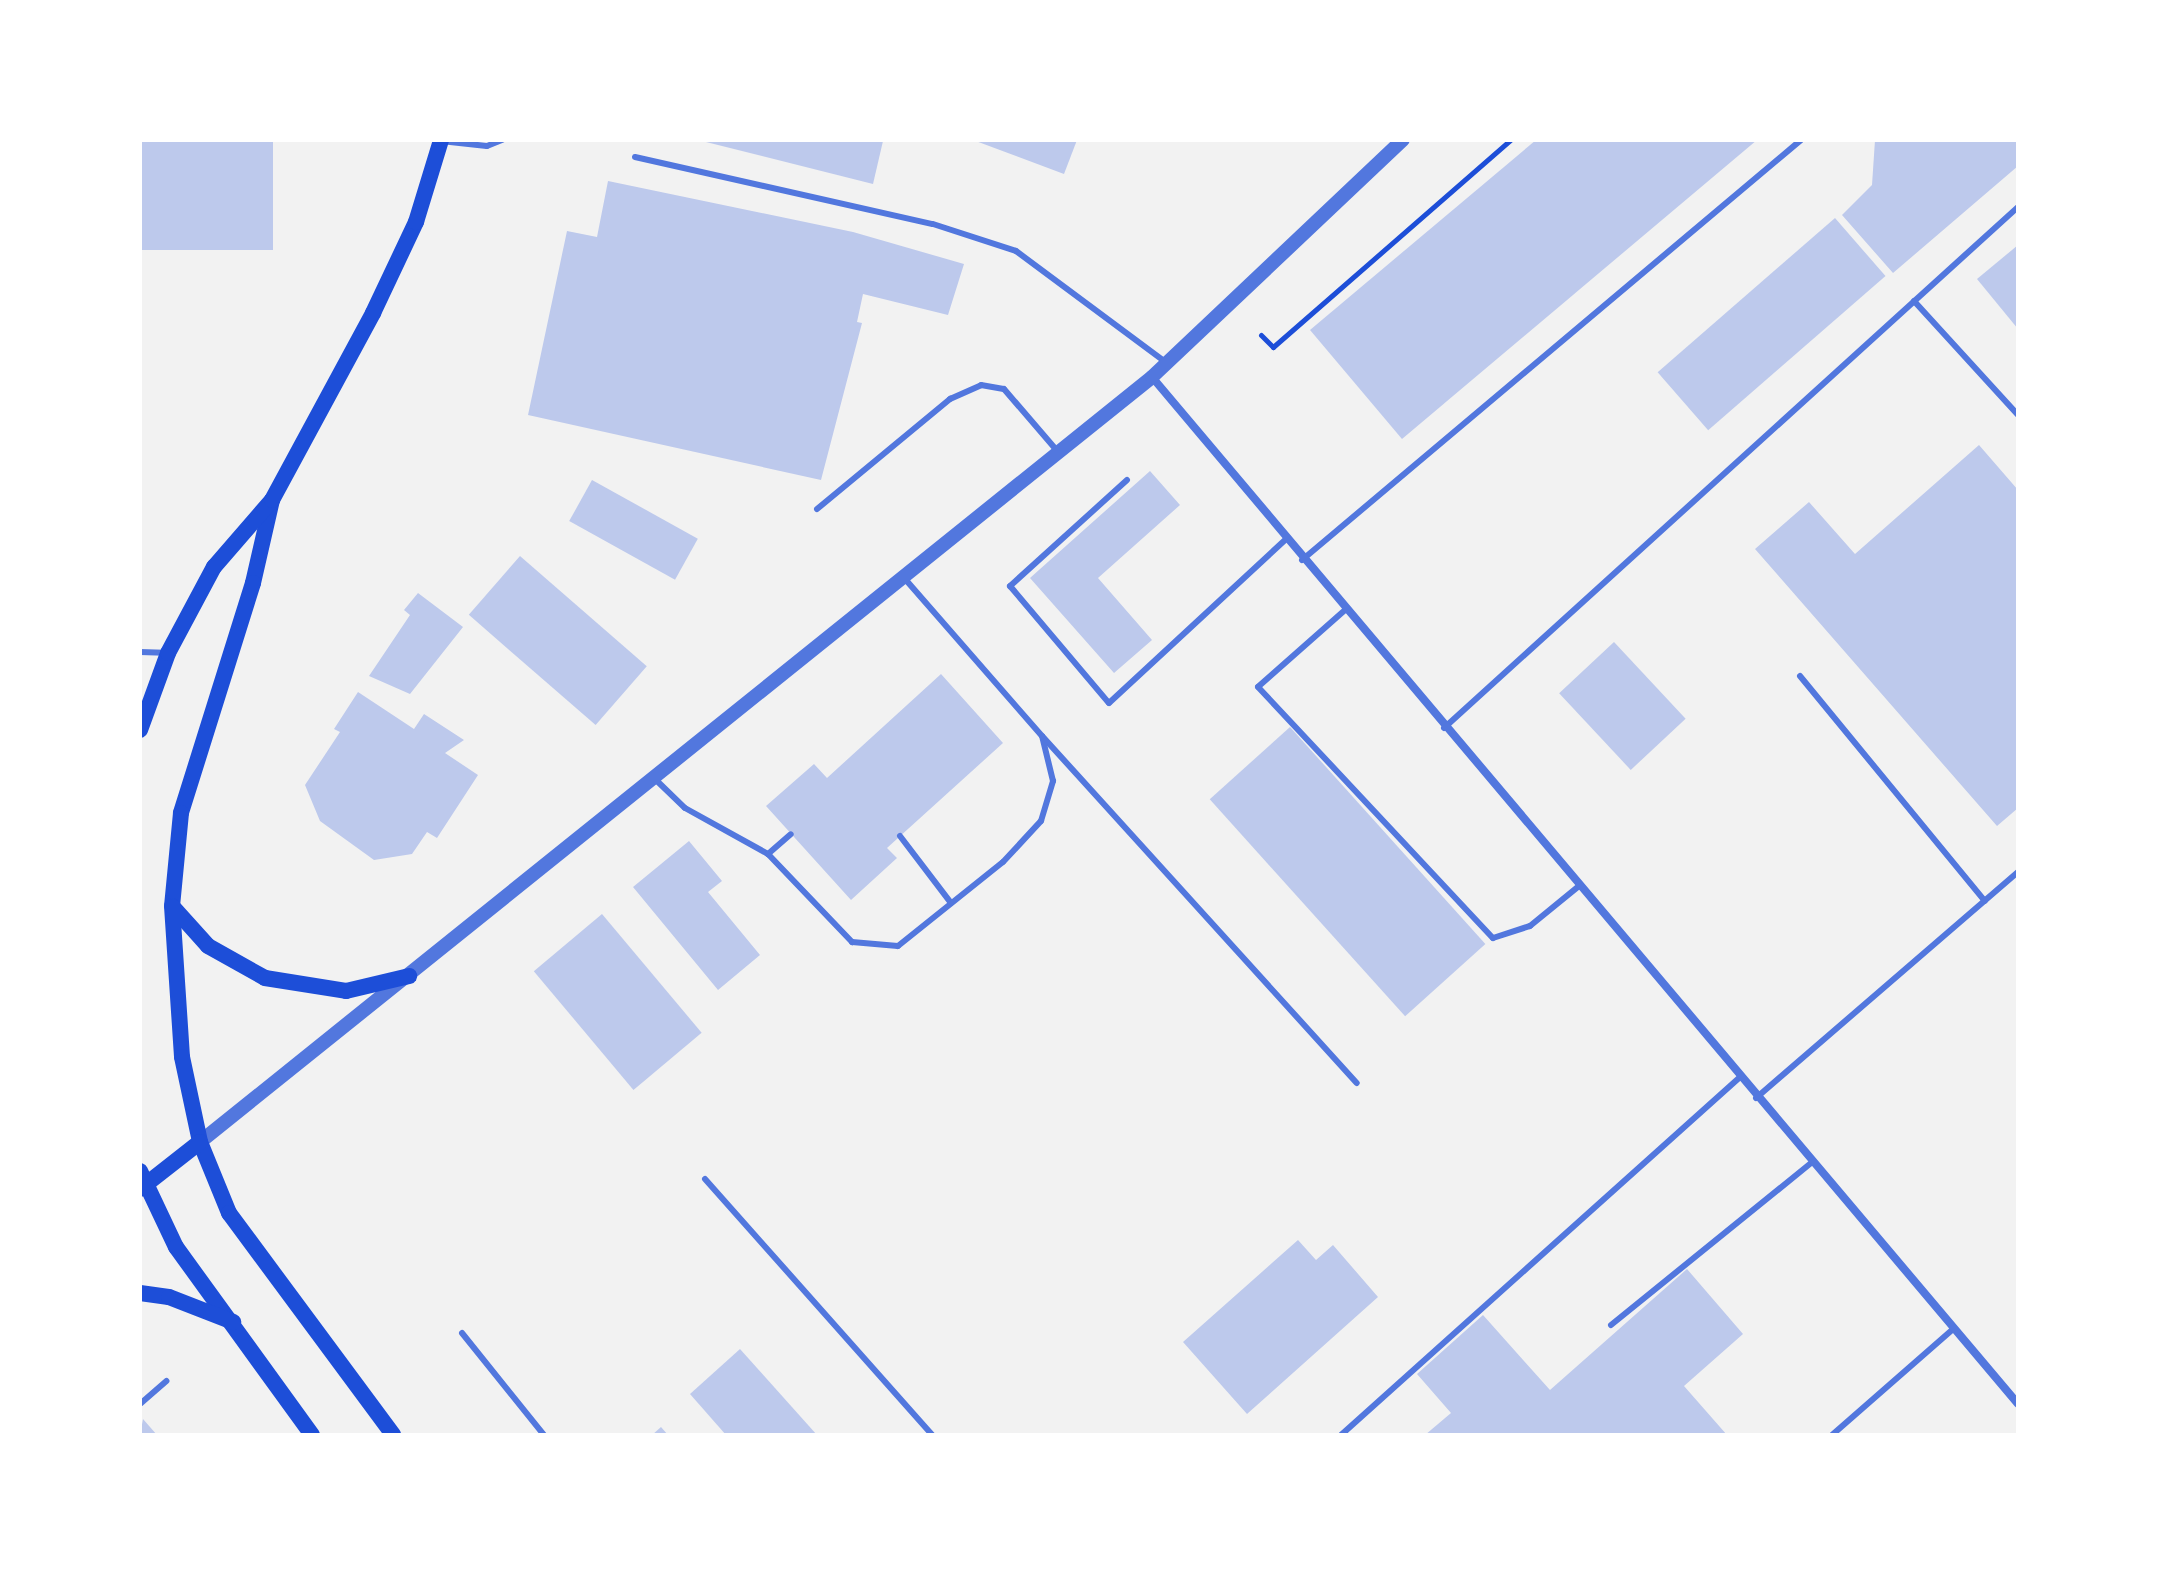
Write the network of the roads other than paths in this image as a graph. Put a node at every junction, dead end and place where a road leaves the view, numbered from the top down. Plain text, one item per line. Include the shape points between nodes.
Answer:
1 (502, 140) edge
2 (1403, 140) edge
3 (1801, 140) edge
4 (441, 141) edge
5 (635, 157) dead end
6 (2018, 207) edge
7 (1914, 301) junction
8 (1167, 363) junction
9 (1152, 377) junction
10 (2018, 415) edge
11 (1059, 453) junction
12 (1127, 480) dead end
13 (272, 500) junction
14 (817, 509) dead end
15 (1286, 539) junction
16 (1302, 560) junction
17 (905, 579) junction
18 (1345, 610) junction
19 (140, 652) edge
20 (168, 653) junction
21 (1800, 676) dead end
22 (1033, 726) junction
23 (1444, 728) junction
24 (140, 730) edge
25 (656, 780) junction
26 (791, 834) dead end
27 (900, 836) dead end
28 (768, 854) junction
29 (2018, 872) edge
30 (1579, 886) junction
31 (1985, 901) junction
32 (951, 903) junction
33 (172, 906) junction
34 (409, 976) junction
35 (1739, 1078) junction
36 (1357, 1083) dead end
37 (1756, 1098) junction
38 (200, 1142) junction
39 (1811, 1163) junction
40 (705, 1179) dead end
41 (141, 1182) edge
42 (140, 1293) edge
43 (233, 1322) junction
44 (1611, 1325) dead end
45 (1953, 1329) junction
46 (462, 1333) dead end
47 (166, 1381) dead end
48 (140, 1404) edge
49 (2018, 1404) edge
50 (312, 1435) edge
51 (393, 1435) edge
52 (544, 1435) edge
53 (932, 1435) edge
54 (1341, 1435) edge
55 (1832, 1435) edge

1 - 4 lane via 487,146
2 - 8 street
3 - 16 lane
4 - 13 main road via 416,222 380,300
5 - 8 lane via 933,224 1016,251
6 - 7 lane
7 - 10 lane
7 - 23 lane
8 - 9 street
9 - 11 street
9 - 15 street
11 - 14 lane via 1004,389 981,385 950,399
11 - 17 street
12 - 15 lane via 1010,586 1109,703
13 - 20 main road via 214,567
13 - 33 main road via 253,583 181,813
15 - 16 street
16 - 18 street
17 - 22 lane
17 - 25 street
18 - 23 street
18 - 30 lane via 1258,687 1493,938 1530,926
19 - 20 lane
20 - 24 main road
21 - 31 lane
22 - 32 lane via 1042,736 1053,781 1041,821 1003,862
22 - 36 lane
23 - 30 street
25 - 28 lane via 685,808
25 - 34 street
26 - 28 lane
27 - 32 lane
28 - 32 lane via 852,942 898,946
29 - 31 lane
30 - 35 street
31 - 37 lane
33 - 34 main road via 208,946 265,978 346,991
33 - 38 main road via 182,1057
34 - 38 street
35 - 37 street
35 - 54 lane
37 - 39 street
38 - 41 main road
38 - 51 main road via 229,1213
39 - 44 lane
39 - 45 street
40 - 53 lane
41 - 43 main road via 176,1247
42 - 43 main road via 169,1297
43 - 50 main road
45 - 49 street
45 - 55 lane
46 - 52 lane
47 - 48 lane

